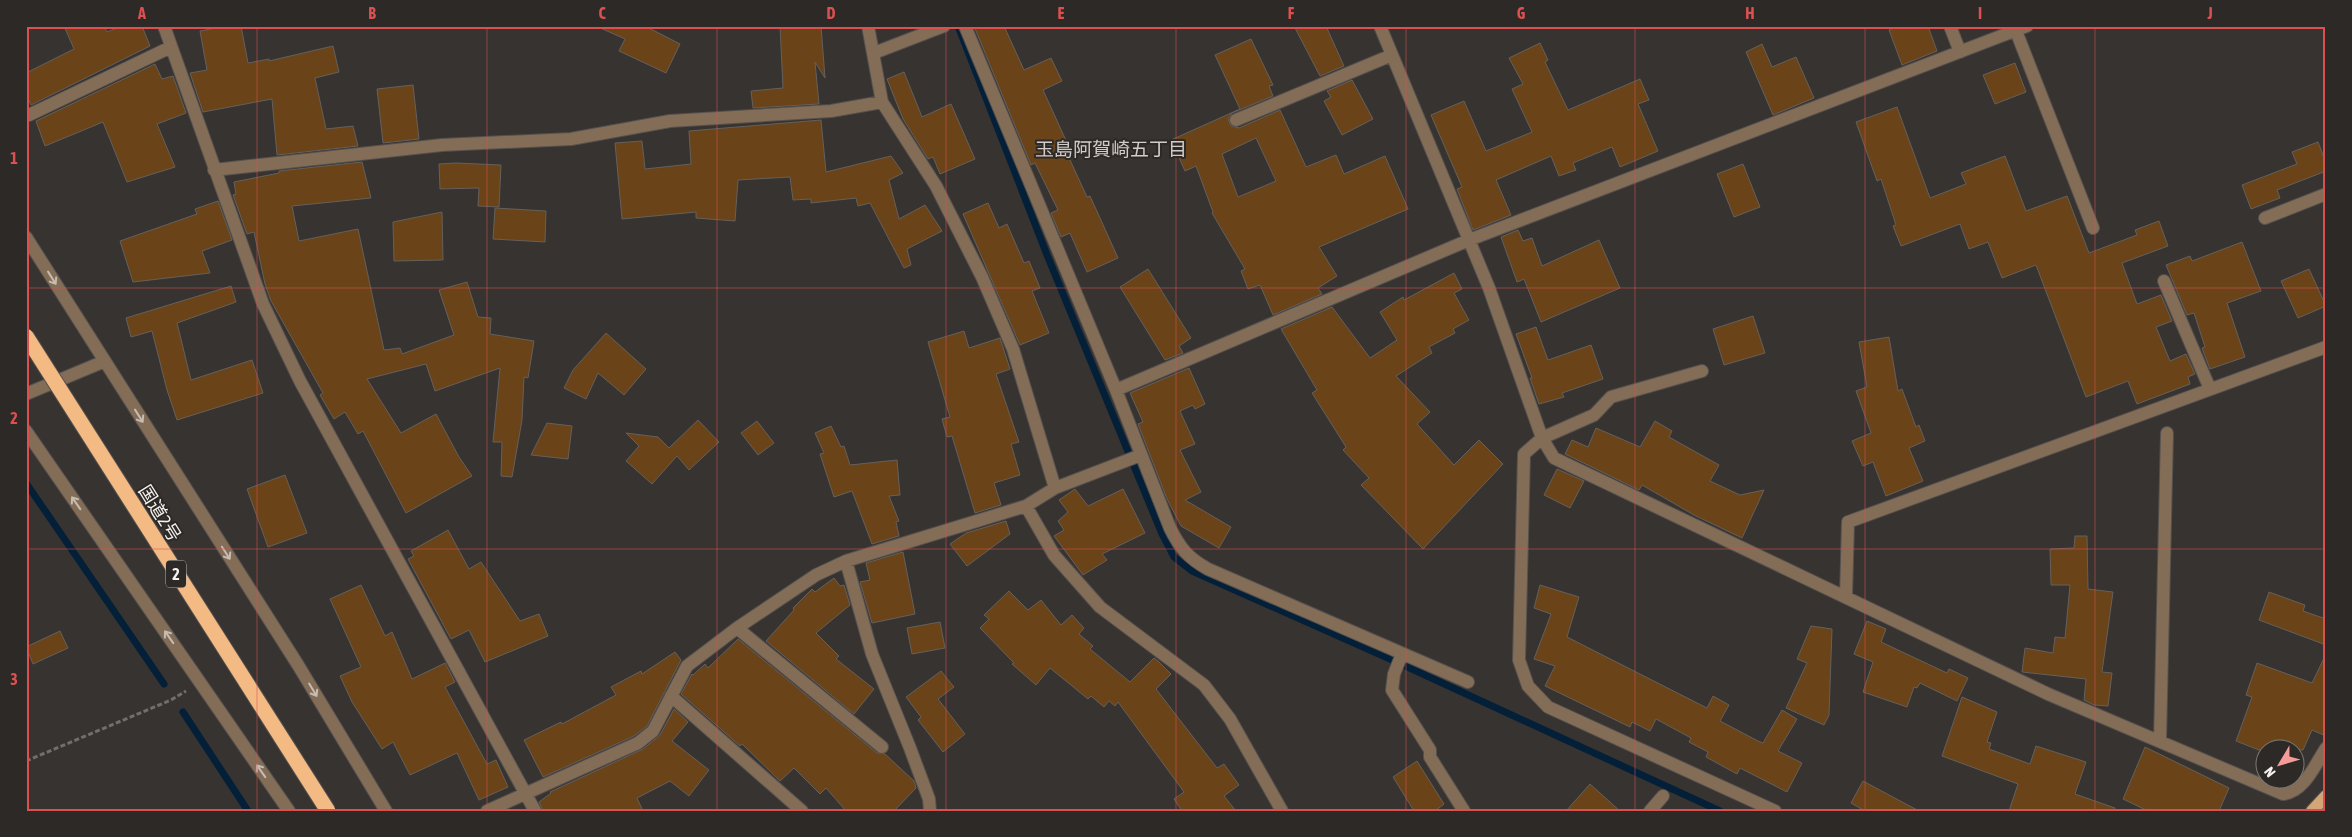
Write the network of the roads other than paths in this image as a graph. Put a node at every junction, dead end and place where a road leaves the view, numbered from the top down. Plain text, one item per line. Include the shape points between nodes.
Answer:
1 (164, 26) edge
2 (868, 26) edge
3 (944, 26) edge
4 (965, 26) edge
5 (1380, 26) edge
6 (1950, 26) edge
7 (2022, 28) edge
8 (171, 47) junction
9 (1960, 52) junction
10 (874, 53) junction
11 (1392, 55) junction
12 (882, 102) junction
13 (29, 115) dead end
14 (1236, 120) dead end
15 (214, 170) junction
16 (2326, 194) edge
17 (2265, 218) dead end
18 (2093, 228) dead end
19 (26, 237) edge
20 (1470, 240) junction
21 (2164, 280) dead end
22 (26, 336) edge
23 (2326, 347) edge
24 (105, 361) junction
25 (1702, 371) dead end
26 (2210, 389) junction
27 (1116, 390) junction
28 (26, 394) edge
29 (26, 431) edge
30 (2167, 433) dead end
31 (1542, 438) junction
32 (1135, 457) junction
33 (1055, 488) junction
34 (1026, 506) junction
35 (846, 561) junction
36 (1846, 597) junction
37 (737, 628) junction
38 (1400, 660) junction
39 (1468, 682) dead end
40 (671, 696) junction
41 (2160, 741) junction
42 (882, 748) dead end
43 (2326, 748) edge
44 (525, 793) junction
45 (1663, 796) dead end
46 (2326, 796) edge
47 (289, 811) edge
48 (328, 811) edge
49 (386, 811) edge
50 (487, 811) edge
51 (534, 811) edge
52 (802, 811) edge
53 (930, 811) edge
54 (1282, 811) edge
55 (1464, 811) edge
56 (1650, 811) edge
57 (1775, 811) edge
58 (2312, 811) edge

1 - 8 street
2 - 10 street
3 - 10 street
4 - 27 street
5 - 11 street
6 - 9 street
7 - 9 street
7 - 18 street
8 - 13 street
8 - 15 street
9 - 20 street
10 - 12 street
11 - 14 street
11 - 20 street
12 - 15 street via 831,111 670,121 570,139 442,145
12 - 33 street via 936,186 982,277 1013,349
15 - 44 street via 263,304 300,381
16 - 17 street
19 -> 24 street
20 - 27 street
20 - 31 street
21 - 26 street
22 - 48 highway, 国道2号 / 2, bridge
23 - 26 street
24 - 28 street
24 -> 49 street via 298,665
25 - 31 street via 1611,397 1594,415
26 - 36 street via 1848,522
27 - 32 street
47 -> 29 street
30 - 41 street
31 - 36 street via 1554,458
31 - 57 street via 1524,454 1519,660 1528,686 1548,707
32 - 33 street
32 - 38 street via 1180,548 1190,559
33 - 34 street
34 - 35 street
34 - 54 street via 1054,555 1100,607 1204,685 1230,719
35 - 37 street via 816,575
35 - 53 street via 872,654 929,799
36 - 41 street via 2048,694
37 - 40 street via 687,666
37 - 42 street
38 - 39 street
38 - 55 street via 1392,690
40 - 44 street via 652,730 638,743
40 - 52 street
41 - 43 street via 2283,794 2292,793 2300,787
44 - 50 street
44 - 51 street
45 - 56 street
46 - 58 main road

